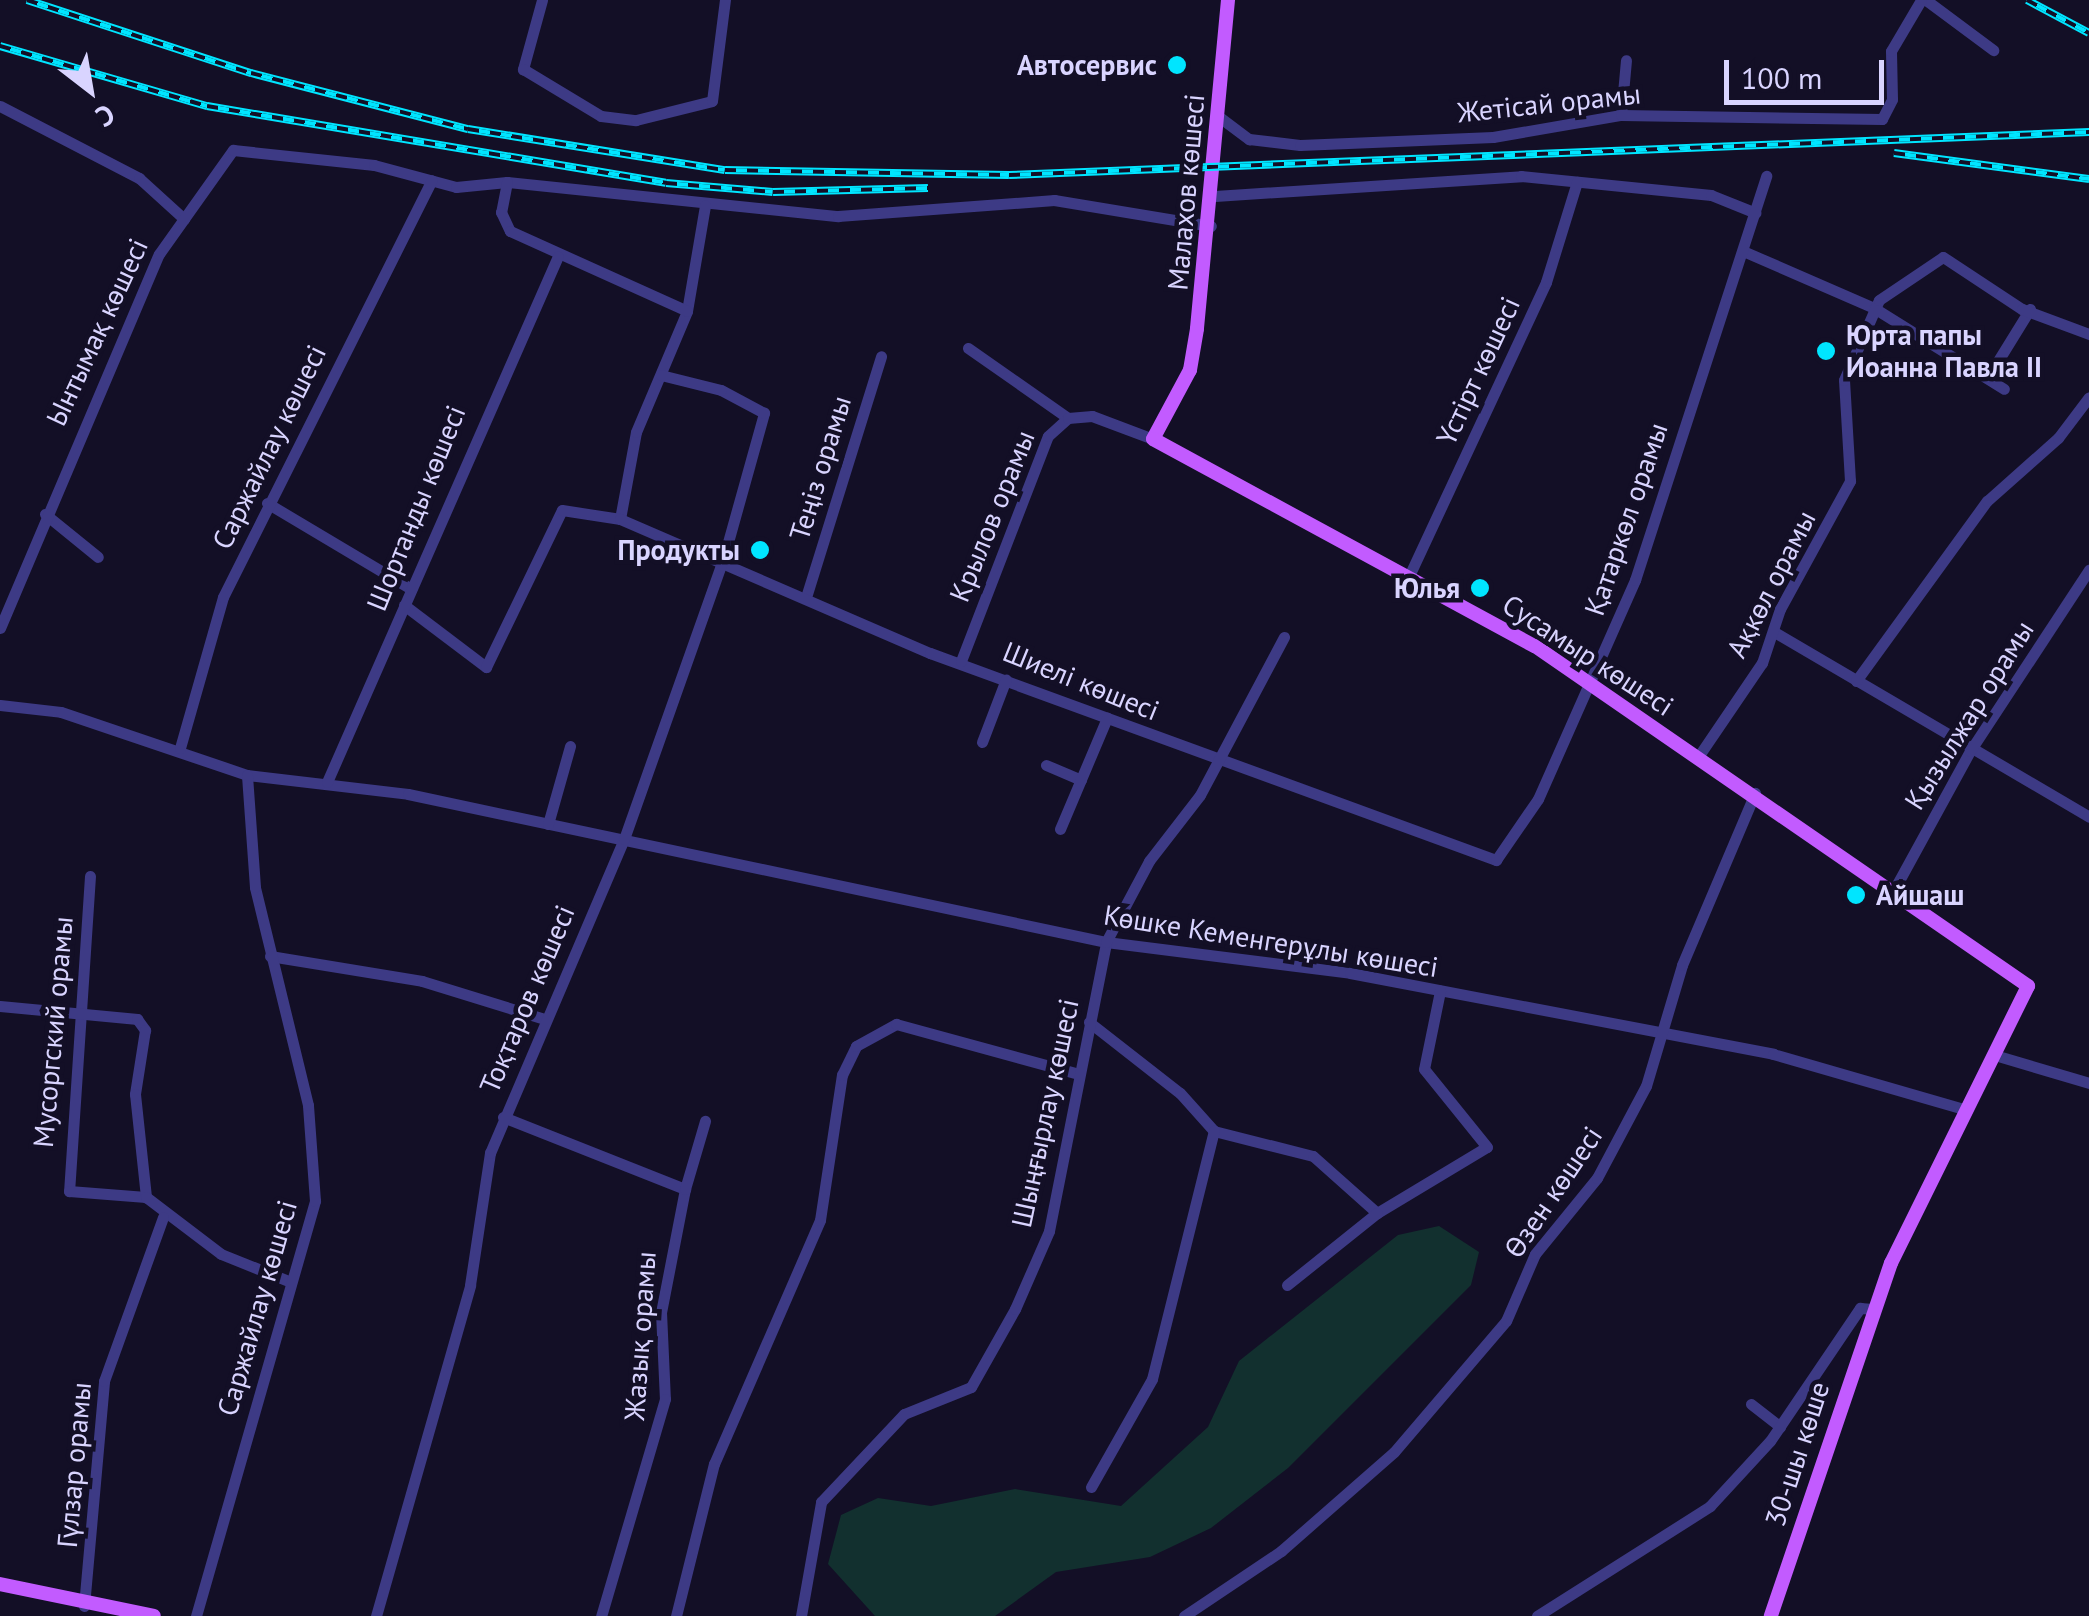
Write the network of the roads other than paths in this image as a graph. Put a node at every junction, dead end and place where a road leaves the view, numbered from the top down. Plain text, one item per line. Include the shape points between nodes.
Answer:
1 (542, 0) edge
2 (724, 0) edge
3 (1228, 0) edge
4 (1923, 0) edge
5 (1992, 50) dead end
6 (1626, 60) dead end
7 (0, 106) edge
8 (1621, 115) junction
9 (1218, 116) junction
10 (1766, 176) dead end
11 (432, 180) junction
12 (506, 182) junction
13 (1577, 182) junction
14 (1214, 196) junction
15 (706, 206) junction
16 (1756, 213) junction
17 (184, 219) junction
18 (1214, 227) junction
19 (1743, 251) junction
20 (558, 256) junction
21 (1874, 308) junction
22 (2030, 309) junction
23 (687, 311) junction
24 (2089, 334) edge
25 (968, 348) dead end
26 (881, 356) dead end
27 (660, 375) junction
28 (1988, 378) junction
29 (2004, 388) dead end
30 (2089, 397) edge
31 (1092, 416) joint
32 (1068, 418) junction
33 (1153, 440) junction
34 (266, 503) junction
35 (45, 514) junction
36 (620, 518) junction
37 (98, 557) dead end
38 (723, 560) junction
39 (2089, 570) edge
40 (1410, 576) junction
41 (411, 589) junction
42 (807, 594) junction
43 (404, 605) junction
44 (0, 628) edge
45 (1776, 633) junction
46 (1284, 637) dead end
47 (961, 661) junction
48 (1006, 678) junction
49 (1856, 681) junction
50 (1591, 683) junction
51 (0, 705) edge
52 (1107, 718) junction
53 (982, 742) dead end
54 (570, 746) dead end
55 (180, 748) junction
56 (1970, 750) junction
57 (1698, 757) junction
58 (1218, 764) junction
59 (1046, 765) dead end
60 (247, 775) junction
61 (1081, 780) junction
62 (326, 782) junction
63 (1755, 793) junction
64 (2089, 817) edge
65 (548, 824) junction
66 (1060, 830) dead end
67 (1519, 832) joint
68 (624, 839) junction
69 (90, 876) dead end
70 (1895, 888) junction
71 (1106, 942) junction
72 (270, 956) junction
73 (1440, 992) junction
74 (0, 1006) edge
75 (84, 1013) junction
76 (545, 1019) junction
77 (1089, 1022) junction
78 (1664, 1035) junction
79 (1998, 1056) junction
80 (1079, 1074) junction
81 (2089, 1083) edge
82 (1967, 1110) junction
83 (503, 1117) junction
84 (705, 1120) dead end
85 (1214, 1131) junction
86 (685, 1189) junction
87 (146, 1197) junction
88 (1377, 1214) junction
89 (163, 1217) junction
90 (291, 1282) junction
91 (1287, 1285) dead end
92 (1873, 1309) junction
93 (1752, 1404) dead end
94 (1780, 1427) junction
95 (1090, 1487) dead end
96 (0, 1584) edge
97 (84, 1606) junction
98 (154, 1616) edge
99 (196, 1616) edge
100 (376, 1616) edge
101 (601, 1616) edge
102 (676, 1616) edge
103 (801, 1616) edge
104 (1184, 1616) edge
105 (1537, 1616) edge
106 (1771, 1616) edge

1 - 2 street via 522,49 531,76 613,120 712,102
3 - 9 main road, Малахов көшесі
4 - 5 street
4 - 8 street, Жетісай орамы via 1891,52 1882,120
6 - 8 street
7 - 17 street via 139,178
8 - 9 street, Жетісай орамы via 1492,137 1300,145 1249,139
9 - 14 main road, Малахов көшесі
10 - 16 street, Қатаркөл орамы
11 - 12 street, Ынтымақ көшесі
11 - 17 street, Ынтымақ көшесі via 247,147 222,160
11 - 34 street, Саржайлау көшесі
12 - 15 street, Ынтымақ көшесі via 557,180
12 - 20 street via 504,223
13 - 14 street via 1521,176
13 - 16 street via 1711,195
13 - 40 street, Үстірт көшесі via 1546,282
14 - 18 main road, Малахов көшесі
15 - 18 street, Ынтымақ көшесі via 867,216 1054,200
15 - 23 street
16 - 19 street, Қатаркөл орамы
17 - 35 street, Ынтымақ көшесі via 159,254
18 - 33 main road, Малахов көшесі via 1190,370
19 - 21 street
19 - 50 street, Қатаркөл орамы via 1635,580
20 - 23 street
20 - 41 street, Шортанды көшесі
21 - 22 street via 1942,257
21 - 28 street
21 - 45 street, Ақкөл орамы via 1844,380 1850,480 1780,609
22 - 24 street
22 - 28 street
23 - 27 street
25 - 32 street
26 - 42 street, Теңіз орамы
27 - 36 street via 636,432
27 - 38 street, Тоқтаров көшесі via 721,390 764,414
28 - 29 street
30 - 49 street via 2058,438 1987,500
31 - 32 street, Крылов орамы
31 - 33 street, Сусамыр көшесі
32 - 47 street, Крылов орамы via 1039,453
33 - 40 main road, Сусамыр көшесі
34 - 41 street
34 - 55 street, Саржайлау көшесі via 223,596
35 - 37 street
35 - 44 street, Ынтымақ көшесі
36 - 38 street, Шиелі көшесі
36 - 43 street, Шиелі көшесі via 573,509 555,522 486,667
38 - 42 street, Шиелі көшесі
38 - 68 street, Тоқтаров көшесі
39 - 56 street, Қызылжар орамы
40 - 50 main road, Сусамыр көшесі
41 - 43 street, Шортанды көшесі
42 - 47 street, Шиелі көшесі
43 - 62 street, Шортанды көшесі
45 - 49 street
45 - 57 street, Ақкөл орамы
46 - 58 street
47 - 48 street, Шиелі көшесі
48 - 52 street, Шиелі көшесі
48 - 53 street
49 - 56 street
50 - 57 main road, Сусамыр көшесі
50 - 67 street, Қатаркөл орамы
51 - 55 street, Көшке Кеменгерұлы көшесі
52 - 58 street, Шиелі көшесі
52 - 61 street
54 - 65 street
55 - 60 street, Көшке Кеменгерұлы көшесі
56 - 64 street
56 - 70 street, Қызылжар орамы
57 - 63 main road, Сусамыр көшесі
58 - 67 street, Шиелі көшесі via 1496,860
58 - 71 street
59 - 61 street
60 - 62 street, Көшке Кеменгерұлы көшесі
60 - 72 street, Саржайлау көшесі
61 - 66 street
62 - 65 street, Көшке Кеменгерұлы көшесі
63 - 70 main road, Сусамыр көшесі
63 - 78 street, Өзен көшесі via 1682,965
65 - 68 street, Көшке Кеменгерұлы көшесі
68 - 71 street, Көшке Кеменгерұлы көшесі
68 - 76 street, Тоқтаров көшесі
69 - 75 street, Мусоргский орамы
70 - 79 main road, Сусамыр көшесі via 2028,986
71 - 73 street, Көшке Кеменгерұлы көшесі
71 - 77 street, Шыңғырлау көшесі
72 - 76 street via 422,980
72 - 90 street, Саржайлау көшесі via 315,1151 315,1200
73 - 78 street, Көшке Кеменгерұлы көшесі
73 - 88 street via 1424,1069 1487,1147
74 - 75 street
75 - 87 street via 137,1019 145,1030 135,1094
75 - 87 street, Мусоргский орамы via 69,1192
76 - 83 street, Тоқтаров көшесі
77 - 80 street, Шыңғырлау көшесі
77 - 85 street via 1180,1092
78 - 82 street, Көшке Кеменгерұлы көшесі via 1788,1057
78 - 104 street, Өзен көшесі via 1616,1147 1535,1254 1506,1321 1448,1392 1336,1506
79 - 81 street
79 - 82 main road
80 - 102 street via 896,1024 872,1033 842,1075 820,1220 714,1464
80 - 103 street, Шыңғырлау көшесі via 1049,1230 1015,1309 971,1388 904,1414 820,1502
82 - 92 main road
83 - 86 street
83 - 100 street, Тоқтаров көшесі via 482,1184 470,1285
84 - 86 street, Жазық орамы
85 - 88 street via 1312,1156
85 - 95 street via 1152,1379
86 - 101 street, Жазық орамы via 661,1312 665,1399
87 - 89 street
88 - 91 street
89 - 90 street
89 - 97 street, Гүлзар орамы via 104,1381
90 - 99 street, Саржайлау көшесі
92 - 94 street via 1860,1308
92 - 106 main road, 30-шы көше
93 - 94 street
94 - 105 street via 1679,1532
96 - 97 main road
97 - 98 main road

